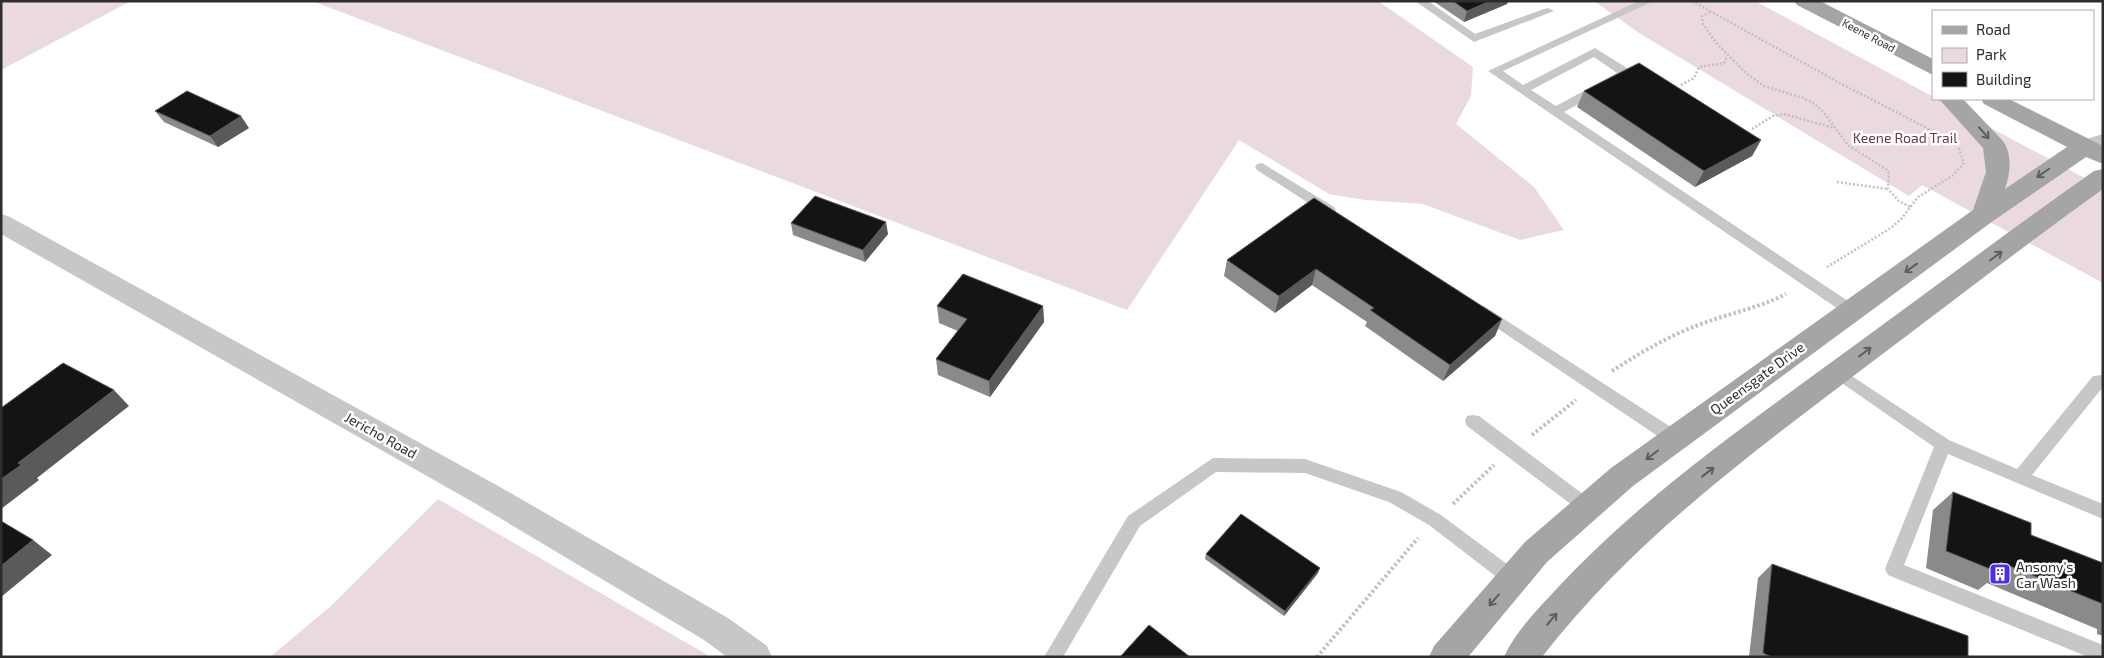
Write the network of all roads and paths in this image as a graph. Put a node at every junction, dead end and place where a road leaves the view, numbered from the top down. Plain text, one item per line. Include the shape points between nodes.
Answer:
1 (1420, 1) edge
2 (1649, 1) edge
3 (1692, 1) edge
4 (1804, 1) edge
5 (1548, 11) dead end
6 (1710, 11) junction
7 (1907, 55) junction
8 (1727, 56) junction
9 (1932, 68) edge
10 (1932, 80) edge
11 (1681, 85) dead end
12 (1522, 90) junction
13 (1951, 100) edge
14 (1994, 100) edge
15 (1555, 112) junction
16 (1835, 128) junction
17 (1752, 130) dead end
18 (1966, 144) dead end
19 (2097, 148) edge
20 (1262, 167) dead end
21 (2103, 177) edge
22 (1837, 182) dead end
23 (1888, 189) junction
24 (1910, 207) dead end
25 (1984, 216) junction
26 (1344, 220) edge
27 (1, 223) edge
28 (1474, 306) edge
29 (1852, 311) junction
30 (1838, 372) junction
31 (2099, 380) dead end
32 (1580, 396) dead end
33 (1473, 421) dead end
34 (1533, 434) dead end
35 (1674, 438) junction
36 (1943, 445) junction
37 (1498, 462) dead end
38 (2020, 477) junction
39 (1455, 502) dead end
40 (1586, 506) junction
41 (2103, 512) edge
42 (1417, 538) dead end
43 (1513, 579) junction
44 (2103, 654) edge
45 (755, 657) edge
46 (1053, 657) edge
47 (1317, 657) edge
48 (1446, 657) edge
49 (1521, 657) edge

1 - 5 lane via 1474,38
2 - 12 lane via 1494,71
3 - 6 path
4 - 7 main road, Keene Road
6 - 8 path via 1702,16 1702,20
6 - 18 path via 1902,116 1956,143
7 - 9 main road, Keene Road
7 - 10 main road
8 - 11 path via 1724,63 1699,68 1694,78
8 - 16 path via 1763,85 1811,101
12 - 15 lane
12 - 15 lane via 1594,52 1626,73
13 -> 25 main road via 1995,146 1998,172
14 - 19 main road
15 - 29 lane
16 - 17 path via 1784,114 1773,116
16 - 23 path via 1849,146 1887,170
19 -> 25 main road, Queensgate Drive
20 - 26 lane
30 -> 21 main road
22 - 23 path
23 - 24 path via 1898,201
25 -> 29 main road, Queensgate Drive
27 - 45 street, Jericho Road via 489,496 716,629
28 - 35 lane
29 - 35 main road, Queensgate Drive
30 - 36 lane
49 -> 30 main road via 1588,576 1666,506
31 - 38 lane
32 - 34 path
33 - 40 lane
35 -> 40 main road, Queensgate Drive
36 - 38 lane
36 - 44 lane via 1894,569
37 - 39 path
38 - 41 lane
40 - 43 main road, Queensgate Drive via 1536,552
42 - 47 path
43 - 46 lane via 1435,520 1395,497 1305,466 1213,464 1134,521
43 -> 48 main road, Queensgate Drive

